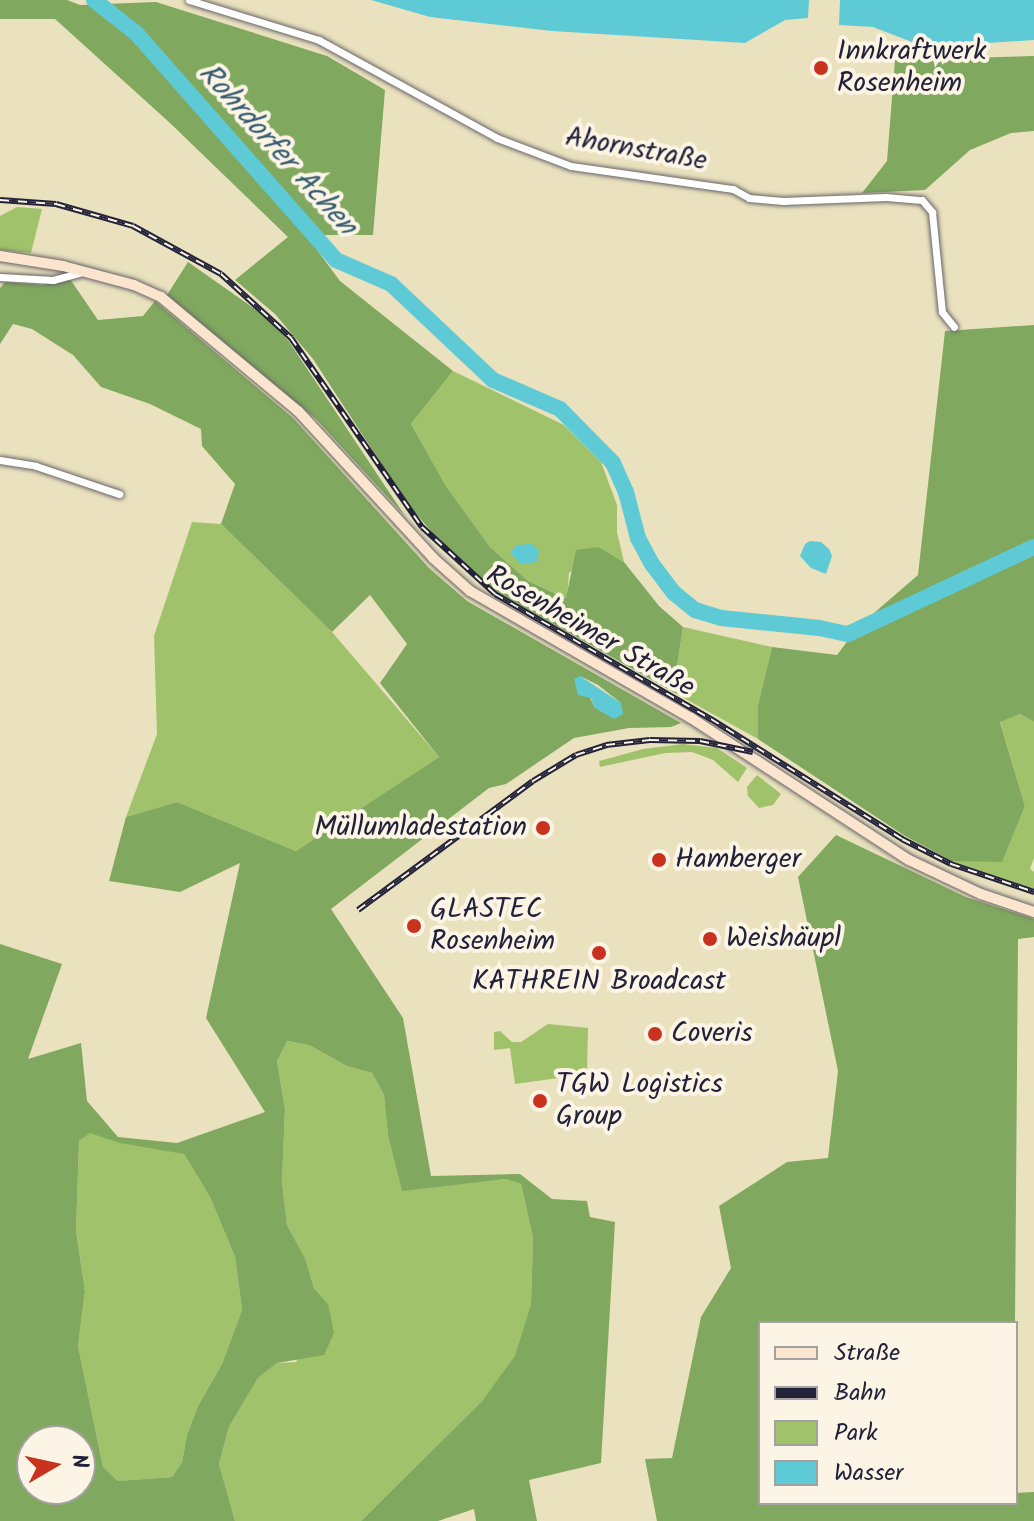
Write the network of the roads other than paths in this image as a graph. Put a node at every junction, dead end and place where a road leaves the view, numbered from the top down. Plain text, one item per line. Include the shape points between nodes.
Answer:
1 (189, 0) edge
2 (0, 256) edge
3 (85, 271) junction
4 (0, 277) edge
5 (954, 327) dead end
6 (0, 460) edge
7 (119, 494) dead end
8 (1034, 912) edge

1 - 5 street, Ahornstraße via 319,40 497,138 571,166 733,189 749,198 922,200 932,212 942,312
2 - 3 main road, Rosenheimer Straße
3 - 4 street via 53,280
3 - 8 main road, Rosenheimer Straße via 161,297 213,337 326,437 433,558 470,591 691,718 909,860
6 - 7 street via 36,466

